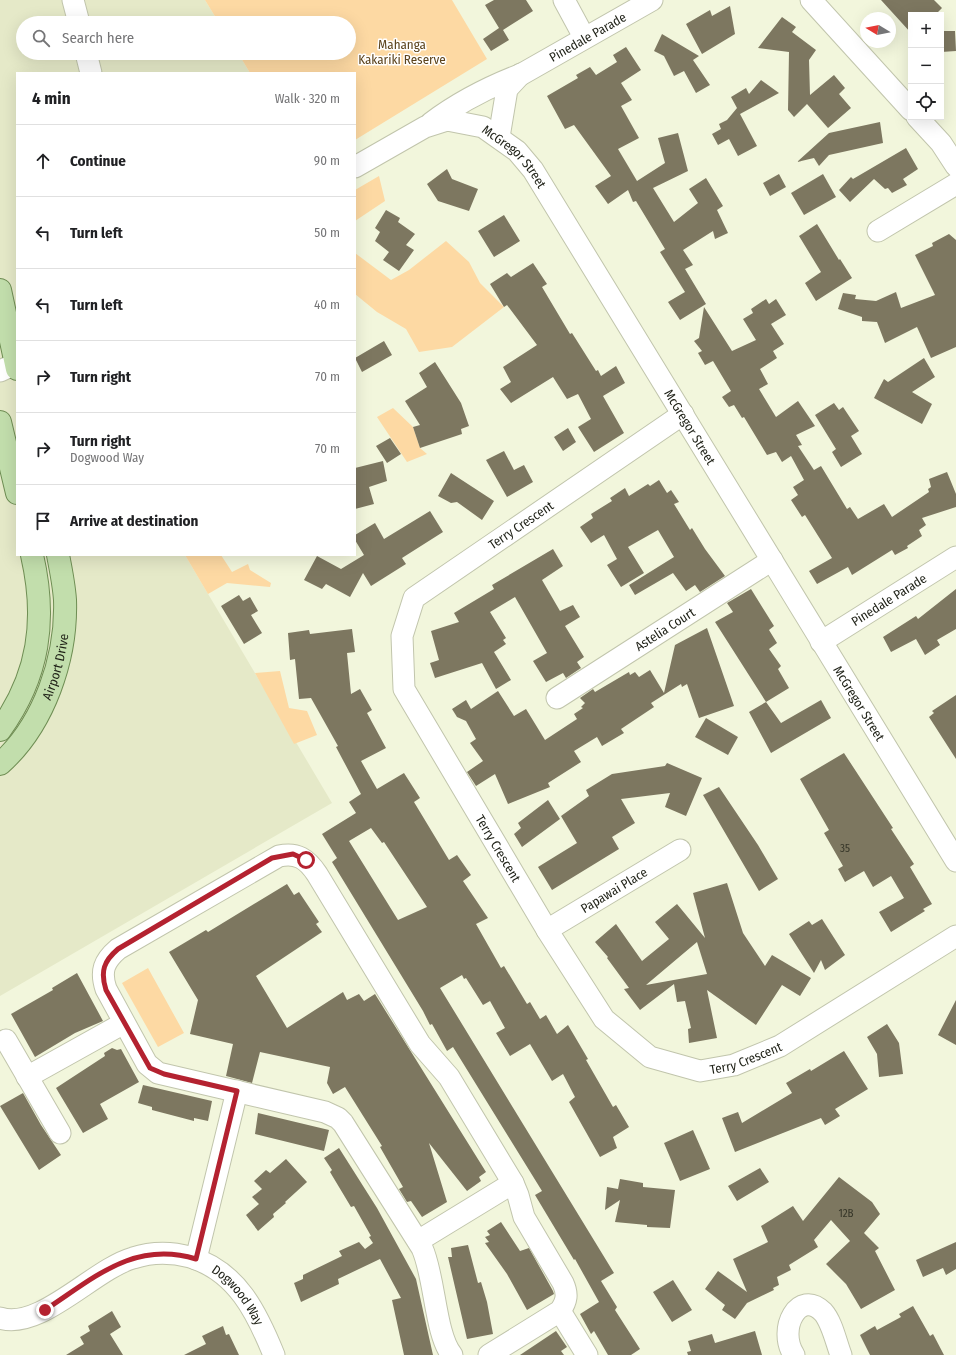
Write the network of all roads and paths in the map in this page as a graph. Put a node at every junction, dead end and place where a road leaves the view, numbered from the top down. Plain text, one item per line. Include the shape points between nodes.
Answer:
1 (73, 0) edge
2 (564, 0) edge
3 (652, 0) edge
4 (811, 0) edge
5 (76, 16) edge
6 (584, 37) junction
7 (88, 60) edge
8 (91, 72) edge
9 (522, 74) junction
10 (908, 107) edge
11 (920, 120) edge
12 (425, 127) junction
13 (499, 137) junction
14 (356, 166) edge
15 (956, 166) edge
16 (956, 184) edge
17 (878, 231) dead end
18 (0, 289) edge
19 (16, 306) edge
20 (12, 367) edge
21 (683, 414) junction
22 (0, 422) edge
23 (16, 489) edge
24 (32, 556) edge
25 (58, 556) edge
26 (956, 557) edge
27 (772, 560) junction
28 (822, 642) junction
29 (557, 698) dead end
30 (0, 730) edge
31 (0, 764) edge
32 (680, 850) dead end
33 (956, 861) edge
34 (547, 930) junction
35 (956, 936) edge
36 (124, 1023) junction
37 (6, 1040) dead end
38 (27, 1077) junction
39 (237, 1091) junction
40 (60, 1133) dead end
41 (513, 1183) junction
42 (418, 1241) junction
43 (196, 1259) junction
44 (560, 1311) junction
45 (3, 1319) edge
46 (274, 1355) edge
47 (452, 1355) edge
48 (489, 1355) edge
49 (587, 1355) edge
50 (794, 1355) edge
51 (840, 1355) edge

1 - 5 street
2 - 6 street
3 - 6 street, Pinedale Parade
4 - 10 street
6 - 9 street, Pinedale Parade
7 - 8 street
9 - 12 street, Pinedale Parade via 499,82 457,103
9 - 13 street, Pinedale Parade via 507,89
11 - 15 street via 941,143
12 - 13 street, McGregor Street via 448,120 483,127
12 - 14 street, McGregor Street
13 - 21 street, McGregor Street via 517,151 533,170
16 - 17 street
18 - 19 main road
18 - 20 main road
21 - 27 street, McGregor Street
21 - 34 street, Terry Crescent via 414,598 402,636 404,689
22 - 23 main road
24 - 30 main road, Airport Drive via 38,587 39,637 26,686
25 - 31 main road, Airport Drive via 65,600 64,628 58,663 33,722 20,742
26 - 28 street, Pinedale Parade
27 - 28 street, McGregor Street
27 - 29 street, Astelia Court
28 - 33 street, McGregor Street
32 - 34 street, Papawai Place
34 - 35 street, Terry Crescent via 604,1019 650,1057 700,1071 734,1065 780,1046
36 - 38 street
36 - 39 street via 154,1070
36 - 41 street via 104,983 104,965 111,955 272,858 287,854 300,856 312,866 420,1044 449,1077
37 - 38 street
38 - 40 street
39 - 42 street via 324,1112 338,1118 347,1128
39 - 43 street
41 - 42 street
41 - 44 street via 524,1218 566,1290 567,1300
42 - 47 street via 428,1264 444,1340
43 - 45 street, Dogwood Way via 161,1253 133,1258 111,1268 36,1315
43 - 46 street, Dogwood Way via 220,1271 240,1291 263,1328
44 - 48 street
44 - 49 street
50 - 51 street via 787,1336 790,1318 795,1311 809,1306 817,1308 827,1317

